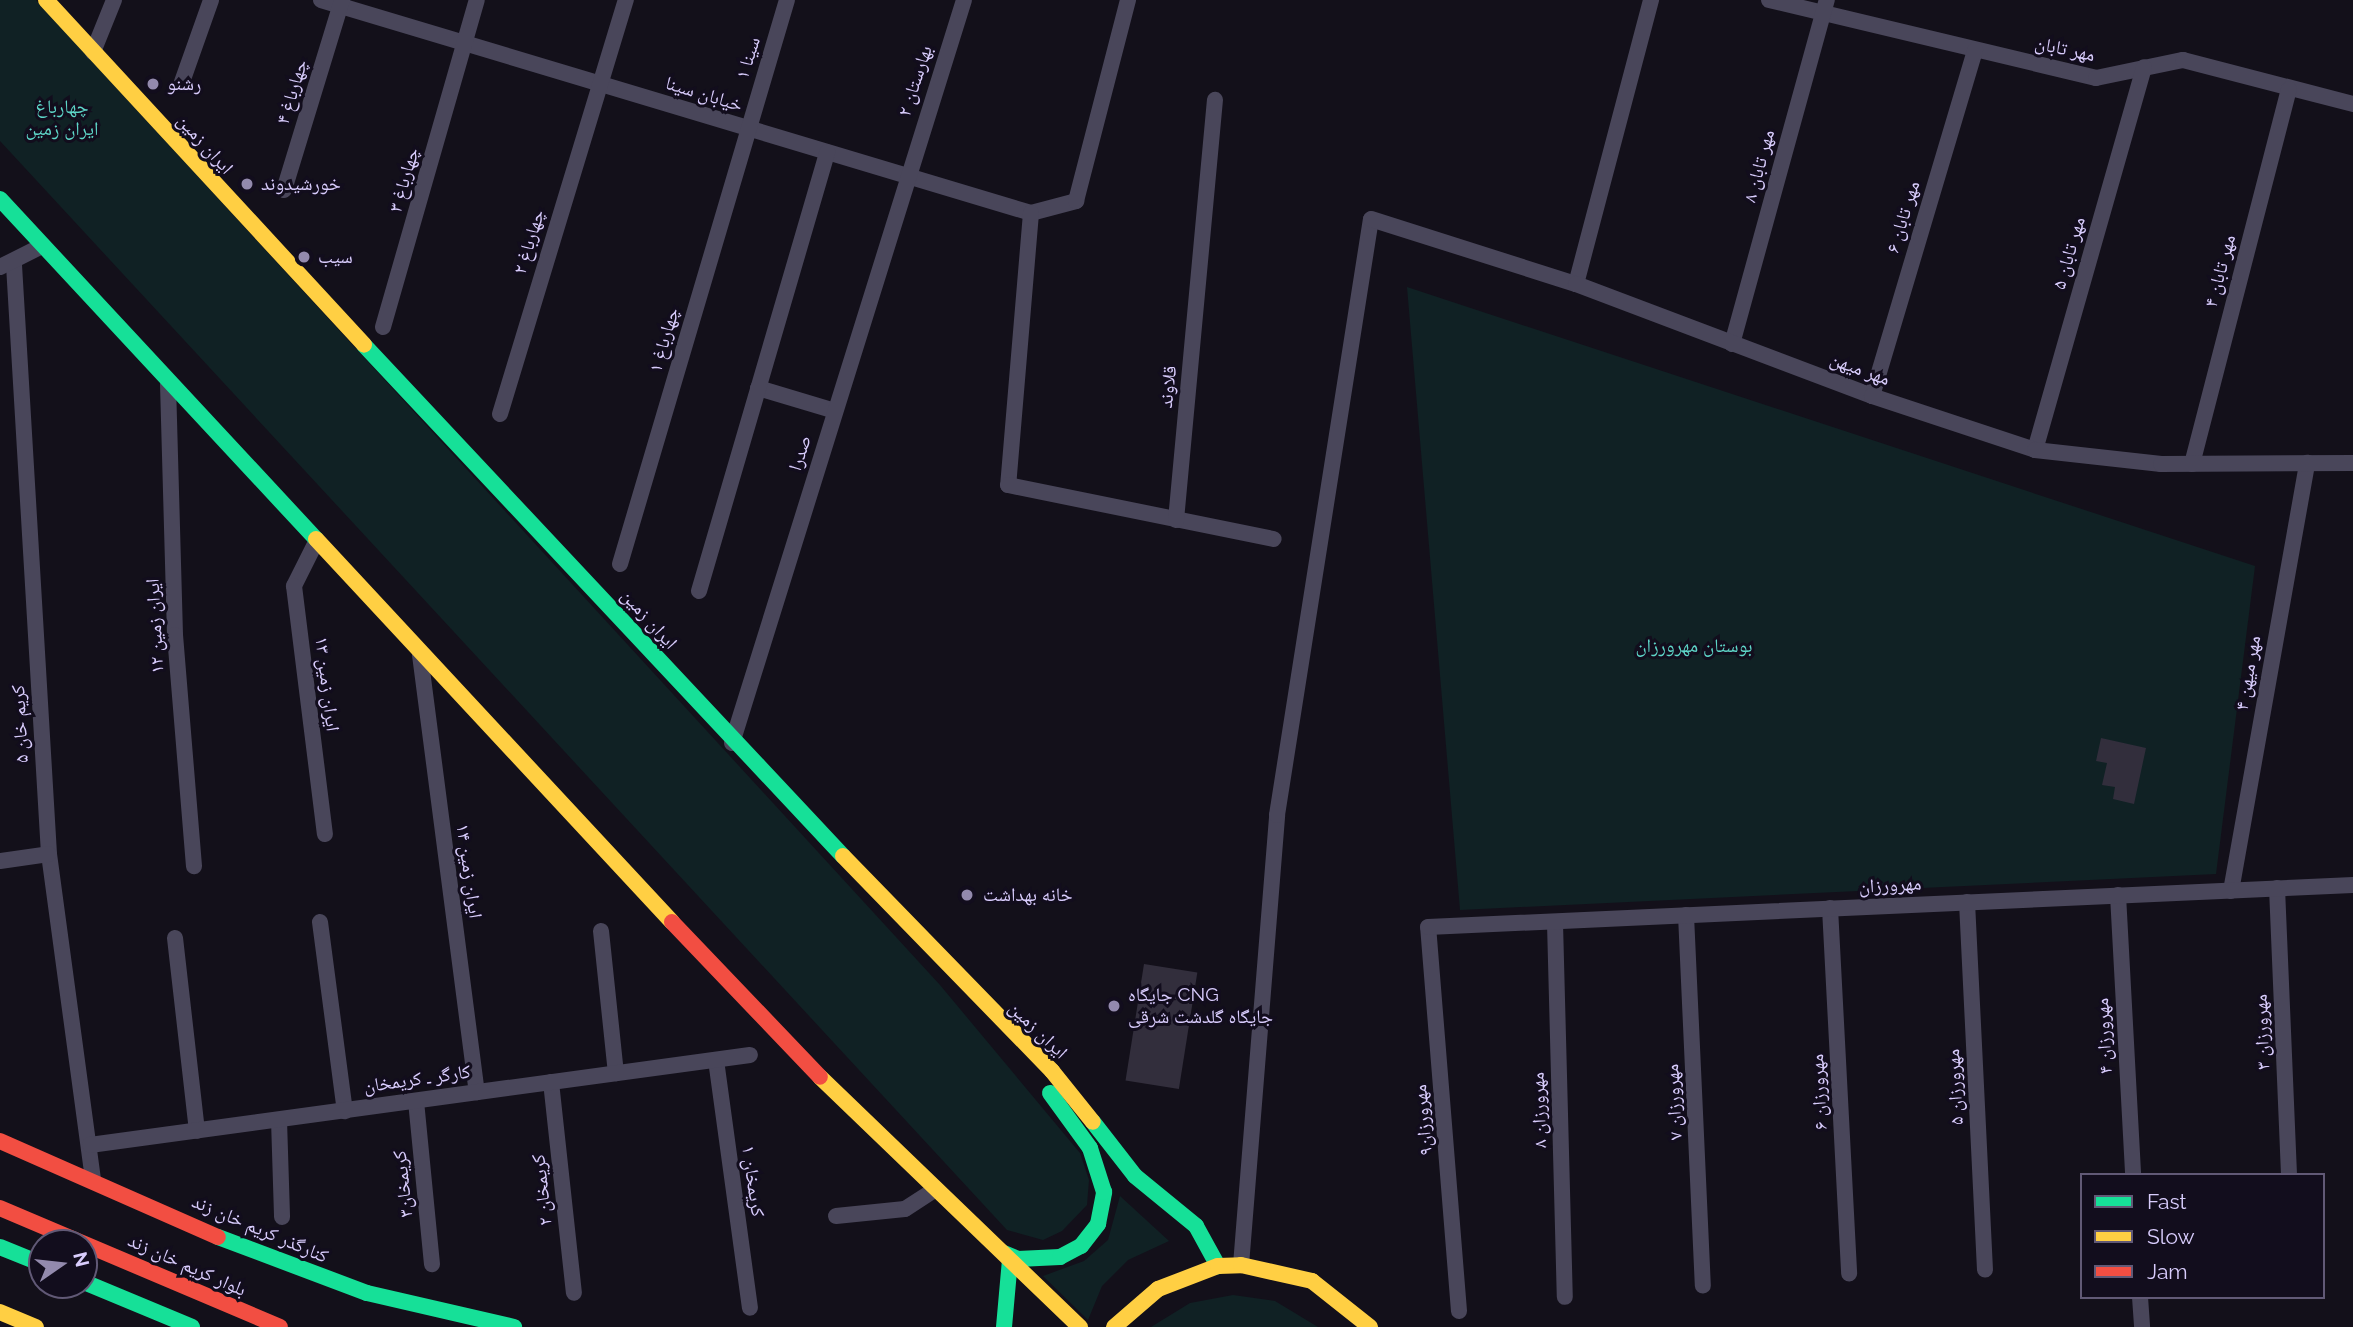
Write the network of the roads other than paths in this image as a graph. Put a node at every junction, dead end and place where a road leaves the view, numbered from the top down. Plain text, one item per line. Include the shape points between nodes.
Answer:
1 (46, 0) edge
2 (114, 0) edge
3 (211, 0) edge
4 (321, 0) edge
5 (477, 0) edge
6 (626, 0) edge
7 (787, 0) edge
8 (964, 0) edge
9 (1128, 0) edge
10 (1651, 0) edge
11 (1769, 0) edge
12 (341, 3) edge
13 (1824, 7) edge
14 (465, 44) junction
15 (1975, 50) junction
16 (93, 52) junction
17 (2144, 68) junction
18 (182, 82) dead end
19 (600, 85) junction
20 (2289, 89) junction
21 (1215, 100) dead end
22 (2353, 104) edge
23 (748, 129) junction
24 (827, 152) junction
25 (907, 175) junction
26 (284, 190) dead end
27 (0, 199) edge
28 (1031, 213) junction
29 (43, 246) junction
30 (7, 266) edge
31 (1576, 284) junction
32 (383, 327) dead end
33 (1732, 344) junction
34 (168, 383) junction
35 (758, 388) junction
36 (1872, 396) junction
37 (835, 411) junction
38 (500, 414) dead end
39 (2035, 450) junction
40 (2307, 463) junction
41 (2353, 463) edge
42 (2192, 464) junction
43 (1176, 520) junction
44 (1274, 539) dead end
45 (315, 544) junction
46 (620, 564) dead end
47 (699, 591) dead end
48 (420, 655) junction
49 (732, 743) junction
50 (324, 834) dead end
51 (49, 854) junction
52 (0, 861) edge
53 (194, 866) dead end
54 (2353, 885) edge
55 (2277, 888) junction
56 (2231, 891) junction
57 (2118, 895) junction
58 (1967, 902) junction
59 (1830, 908) junction
60 (1686, 915) junction
61 (320, 922) dead end
62 (1555, 923) junction
63 (1428, 926) joint
64 (601, 931) dead end
65 (175, 937) dead end
66 (1004, 1028) junction
67 (750, 1055) dead end
68 (716, 1060) junction
69 (616, 1073) junction
70 (551, 1082) junction
71 (477, 1092) junction
72 (416, 1101) junction
73 (345, 1111) junction
74 (279, 1119) junction
75 (197, 1131) junction
76 (0, 1141) edge
77 (90, 1145) junction
78 (2133, 1173) edge
79 (2289, 1173) edge
80 (93, 1179) junction
81 (936, 1189) junction
82 (0, 1208) edge
83 (836, 1216) dead end
84 (282, 1217) dead end
85 (0, 1247) edge
86 (1006, 1256) junction
87 (28, 1258) edge
88 (432, 1264) dead end
89 (1241, 1265) junction
90 (1218, 1266) junction
91 (1985, 1270) dead end
92 (1849, 1274) dead end
93 (1703, 1286) dead end
94 (98, 1288) edge
95 (574, 1293) dead end
96 (1564, 1297) dead end
97 (2140, 1299) edge
98 (750, 1308) dead end
99 (1459, 1311) dead end
100 (0, 1312) edge
101 (36, 1327) edge
102 (192, 1327) edge
103 (280, 1327) edge
104 (513, 1327) edge
105 (1004, 1327) edge
106 (1080, 1327) edge
107 (1114, 1327) edge
108 (1370, 1327) edge
109 (2142, 1327) edge

1 - 16 main road, ایران زمین
2 - 16 street
3 - 18 street
4 - 12 street, خیابان سینا
5 - 14 street, چهارباغ ۳
6 - 19 street, چهارباغ ۲
7 - 23 street, سینا ۱
8 - 25 street, بهارستان ۲
9 - 28 street via 1076,201
10 - 31 street
11 - 13 street, مهر تابان
12 - 14 street, خیابان سینا
12 - 26 street, چهارباغ ۴
13 - 15 street, مهر تابان
13 - 33 street, مهر تابان ۸
14 - 19 street, خیابان سینا
14 - 32 street, چهارباغ ۳
15 - 17 street, مهر تابان via 2096,78
15 - 36 street, مهر تابان ۶
16 - 49 main road, ایران زمین
17 - 20 street, مهر تابان via 2183,60
17 - 39 street, مهر تابان ۵
19 - 23 street, خیابان سینا
19 - 38 street, چهارباغ ۲
20 - 22 street, مهر تابان
20 - 42 street, مهر تابان ۴
21 - 43 street, قلاوند
23 - 24 street, خیابان سینا
23 - 46 street, چهارباغ ۱
24 - 25 street, خیابان سینا
24 - 35 street
25 - 28 street, خیابان سینا
25 - 37 street, صدرا
27 - 29 main road
28 - 43 street via 1008,485
29 - 30 street
29 - 34 main road
30 - 51 street, کریم خان ۵
31 - 33 street, مهر میهن
31 - 89 street, مهر میهن via 1371,219 1277,815
33 - 36 street, مهر میهن
34 - 45 main road
34 - 53 street, ایران زمین ۱۲ via 175,635
35 - 37 street
35 - 47 street
36 - 39 street, مهر میهن
37 - 49 street, صدرا
39 - 42 street, مهر میهن
40 - 41 street, مهر میهن
40 - 42 street, مهر میهن
40 - 56 street, مهر میهن ۴
43 - 44 street
45 - 48 main road
45 - 50 street, ایران زمین ۱۳ via 294,586
48 - 71 street, ایران زمین ۱۴
48 - 81 main road via 783,1041
49 - 66 main road, ایران زمین
51 - 52 street
51 - 77 street, کریم خان ۵
54 - 55 street, مهرورزان
55 - 56 street, مهرورزان
55 - 79 street, مهرورزان ۳
56 - 57 street, مهرورزان
57 - 58 street, مهرورزان
57 - 78 street, مهرورزان ۴
58 - 59 street, مهرورزان
58 - 91 street, مهرورزان ۵
59 - 60 street, مهرورزان
59 - 92 street, مهرورزان ۶
60 - 62 street, مهرورزان
60 - 93 street, مهرورزان ۷
61 - 73 street
62 - 63 street, مهرورزان
62 - 96 street, مهرورزان ۸
63 - 99 street, مهرورزان۹
64 - 69 street
65 - 75 street
66 - 86 main road via 1090,1149 1104,1192 1098,1224 1081,1246 1039,1261
66 - 90 main road, ایران زمین via 1052,1071 1135,1176 1196,1226
67 - 68 street, کارگر ـ کریمخان
68 - 69 street, کارگر ـ کریمخان
68 - 98 street, کریمخان ۱
69 - 70 street, کارگر ـ کریمخان
70 - 71 street, کارگر ـ کریمخان
70 - 95 street, کریمخان ۲
71 - 72 street, کارگر ـ کریمخان
72 - 73 street, کارگر ـ کریمخان
72 - 88 street, کریمخان۳
73 - 74 street, کارگر ـ کریمخان
74 - 75 street, کارگر ـ کریمخان
74 - 84 street
75 - 77 street, کارگر ـ کریمخان
76 - 80 main road, کنارگذر کریم خان زند
77 - 80 street, کریم خان ۵
80 - 104 main road, کنارگذر کریم خان زند via 282,1265 367,1293
81 - 83 street via 905,1209
81 - 86 main road
82 - 103 main road, بلوار کریم خان زند
85 - 87 main road
86 - 105 main road
86 - 106 main road
89 - 90 main road
89 - 108 main road via 1312,1281
90 - 107 main road via 1158,1289
94 - 102 main road
97 - 109 street
100 - 101 main road

